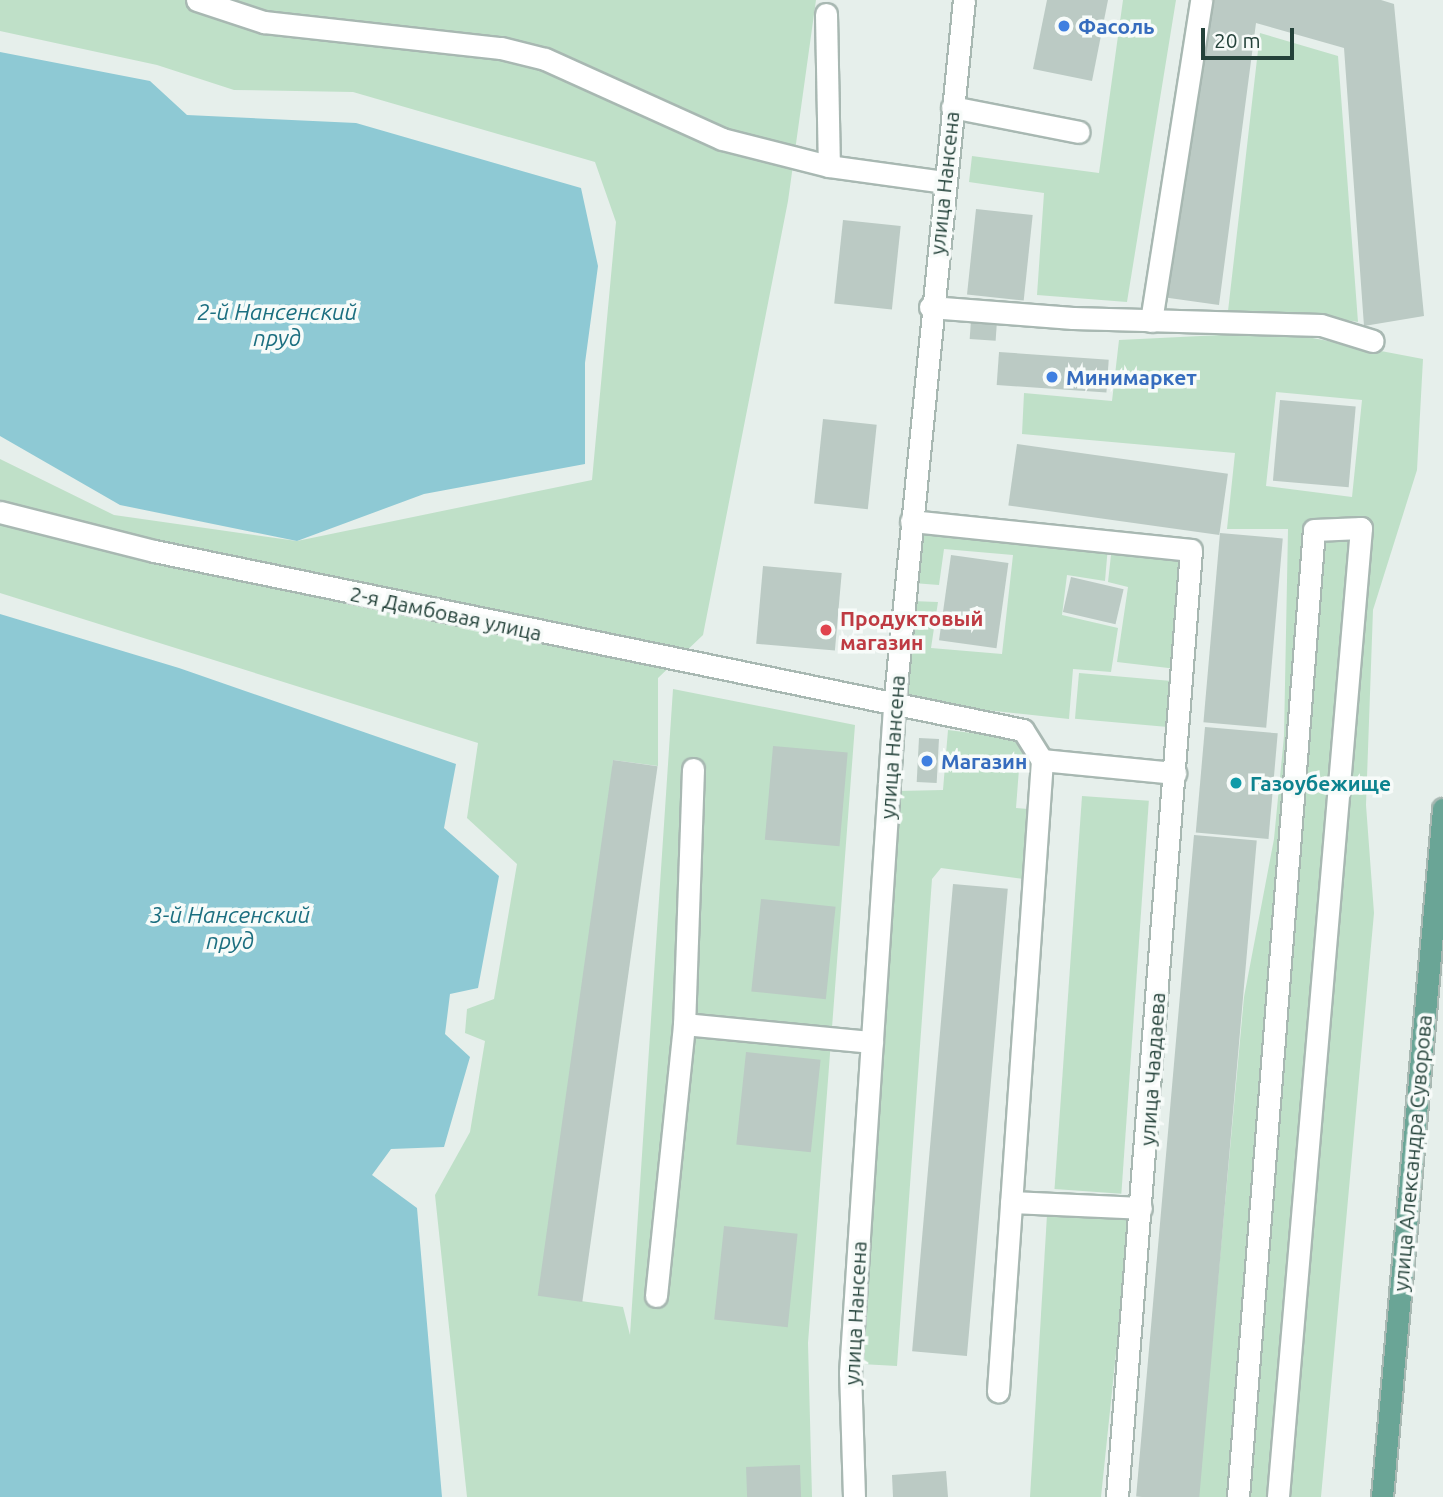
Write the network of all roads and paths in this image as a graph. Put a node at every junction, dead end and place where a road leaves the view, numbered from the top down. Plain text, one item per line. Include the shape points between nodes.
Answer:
1 (197, 0) edge
2 (964, 0) edge
3 (1200, 0) edge
4 (826, 14) dead end
5 (952, 107) junction
6 (1079, 132) dead end
7 (829, 166) junction
8 (944, 182) junction
9 (930, 307) junction
10 (1151, 321) junction
11 (1373, 341) dead end
12 (0, 512) edge
13 (911, 521) junction
14 (894, 706) junction
15 (1042, 760) junction
16 (693, 769) dead end
17 (1175, 773) junction
18 (1443, 809) edge
19 (684, 1024) junction
20 (872, 1042) junction
21 (1011, 1202) junction
22 (1141, 1208) junction
23 (656, 1296) dead end
24 (998, 1391) dead end
25 (854, 1497) edge
26 (1117, 1497) edge
27 (1238, 1497) edge
28 (1278, 1497) edge
29 (1382, 1497) edge

1 - 7 street via 264,22 523,54 722,139
2 - 5 street, улица Нансена
3 - 10 street
4 - 7 street
5 - 6 street
5 - 8 street, улица Нансена
7 - 8 street
8 - 9 street, улица Нансена
9 - 10 street
9 - 13 street, улица Нансена
10 - 11 street via 1321,325
12 - 14 street, 2-я Дамбовая улица via 167,554
13 - 14 street, улица Нансена
13 - 17 street, улица Чаадаева via 1191,550
14 - 15 street via 1023,730
14 - 20 street, улица Нансена
15 - 17 street
15 - 21 street
16 - 19 street
17 - 22 street, улица Чаадаева
18 - 29 main road, улица Александра Суворова
19 - 20 street
19 - 23 street
20 - 25 street, улица Нансена via 850,1373
21 - 22 street
21 - 24 street
22 - 26 street, улица Чаадаева
27 - 28 street via 1314,530 1361,528

